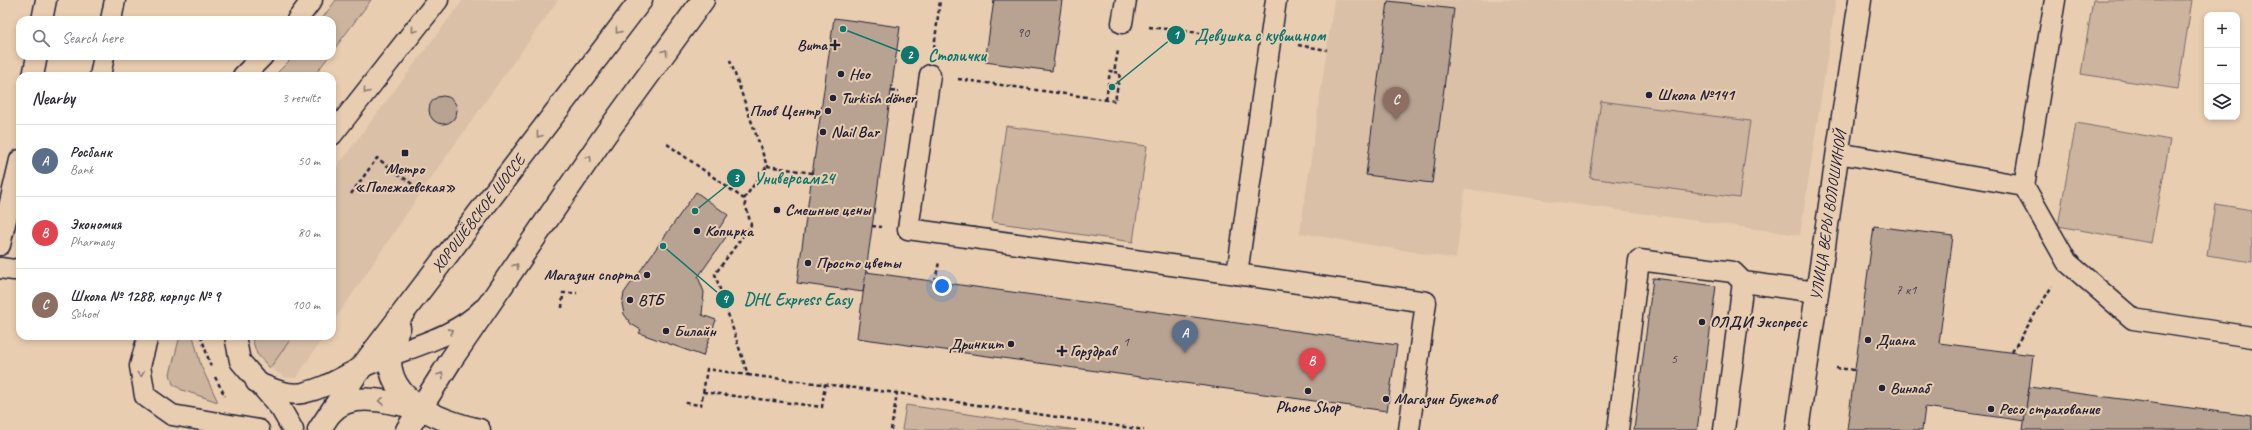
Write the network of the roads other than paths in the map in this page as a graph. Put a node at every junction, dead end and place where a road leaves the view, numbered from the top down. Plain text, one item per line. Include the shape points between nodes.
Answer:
1 (46, 0) edge
2 (115, 0) edge
3 (312, 0) edge
4 (438, 0) edge
5 (641, 0) edge
6 (703, 0) edge
7 (1126, 0) edge
8 (1276, 0) edge
9 (1860, 0) edge
10 (2055, 0) edge
11 (43, 16) edge
12 (112, 16) edge
13 (300, 16) edge
14 (1122, 23) road end
15 (36, 60) edge
16 (103, 60) edge
17 (259, 60) edge
18 (35, 72) edge
19 (101, 72) edge
20 (247, 72) edge
21 (930, 75) road end
22 (336, 130) edge
23 (1838, 153) junction
24 (16, 177) edge
25 (2024, 186) junction
26 (0, 245) edge
27 (0, 268) edge
28 (16, 269) edge
29 (1237, 274) junction
30 (1742, 282) junction
31 (1817, 292) junction
32 (419, 293) junction
33 (494, 298) junction
34 (2252, 338) edge
35 (147, 340) edge
36 (236, 340) edge
37 (389, 355) junction
38 (363, 366) junction
39 (256, 382) junction
40 (419, 408) junction
41 (319, 429) edge
42 (259, 430) edge
43 (293, 430) edge
44 (407, 430) edge
45 (479, 430) edge
46 (1409, 430) edge
47 (1618, 430) edge
48 (1724, 430) edge
49 (1797, 430) edge

1 - 11 lane
2 - 12 lane
3 - 13 lane
4 -> 22 lane
5 -> 32 main road, ХОРОШЁВСКОЕ ШОССЕ
33 -> 6 main road via 605,135
7 - 14 lane
8 - 29 lane
9 - 23 main road, УЛИЦА ВЕРЫ ВОЛОШИНОЙ
10 - 25 lane
15 - 18 lane
16 - 19 lane
17 - 20 lane
21 - 29 lane via 908,229
23 - 25 lane
23 - 31 main road, УЛИЦА ВЕРЫ ВОЛОШИНОЙ
24 - 26 lane
25 - 34 lane via 2067,262 2133,319
27 - 28 lane
29 - 46 lane via 1426,302
30 - 31 lane
30 - 47 lane via 1733,272 1639,260
30 - 48 lane
31 - 49 main road, УЛИЦА ВЕРЫ ВОЛОШИНОЙ
32 - 37 main road via 396,335
32 - 38 main road, ХОРОШЁВСКОЕ ШОССЕ
37 -> 33 lane via 443,335 466,323
40 -> 33 main road
35 -> 42 lane via 140,366 145,396 172,415
36 - 39 lane via 240,361
37 - 38 lane
37 - 40 main road via 393,378 398,388
38 - 39 lane via 332,384 302,393 276,391
38 - 41 main road, ХОРОШЁВСКОЕ ШОССЕ
39 - 43 lane via 281,409
40 -> 41 main road via 391,402 351,401 341,404
40 - 44 main road
40 - 45 main road via 462,426

